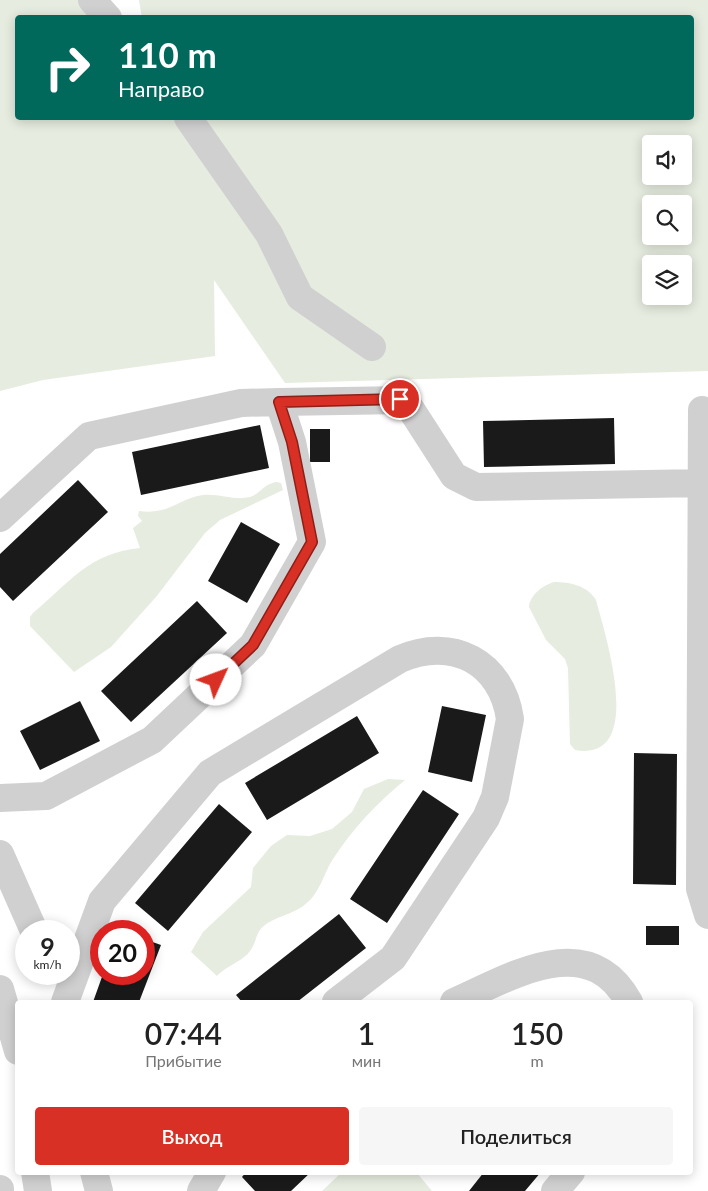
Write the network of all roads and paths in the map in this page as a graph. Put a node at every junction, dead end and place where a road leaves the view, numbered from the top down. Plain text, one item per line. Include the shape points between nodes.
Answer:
1 (92, 0) edge
2 (105, 15) edge
3 (189, 120) edge
4 (372, 347) dead end
5 (279, 402) junction
6 (702, 410) dead end
7 (702, 483) junction
8 (0, 518) edge
9 (0, 798) edge
10 (0, 854) edge
11 (708, 915) edge
12 (29, 920) edge
13 (63, 988) edge
14 (0, 989) edge
15 (339, 1000) edge
16 (459, 1000) edge
17 (628, 1000) edge
18 (15, 1041) edge
19 (35, 1175) edge
20 (95, 1175) edge
21 (210, 1175) edge
22 (568, 1175) edge
23 (38, 1191) edge
24 (100, 1191) edge
25 (201, 1191) edge
26 (555, 1191) edge

1 - 2 lane
3 - 4 lane via 269,234 300,297
5 - 7 lane via 405,400 454,476 476,487
5 - 8 lane via 240,403 89,436
5 - 9 lane via 292,442 312,542 253,645 152,740 46,796
6 - 7 lane
7 - 11 lane via 700,890
10 - 12 lane
13 - 15 lane via 102,901 210,773 400,659 426,650 466,656 497,682 508,706 510,719 492,808 393,958
14 - 18 lane
16 - 17 lane via 541,965 565,962 589,966 600,972 619,987
19 - 23 lane
20 - 24 lane
21 - 25 lane
22 - 26 lane

